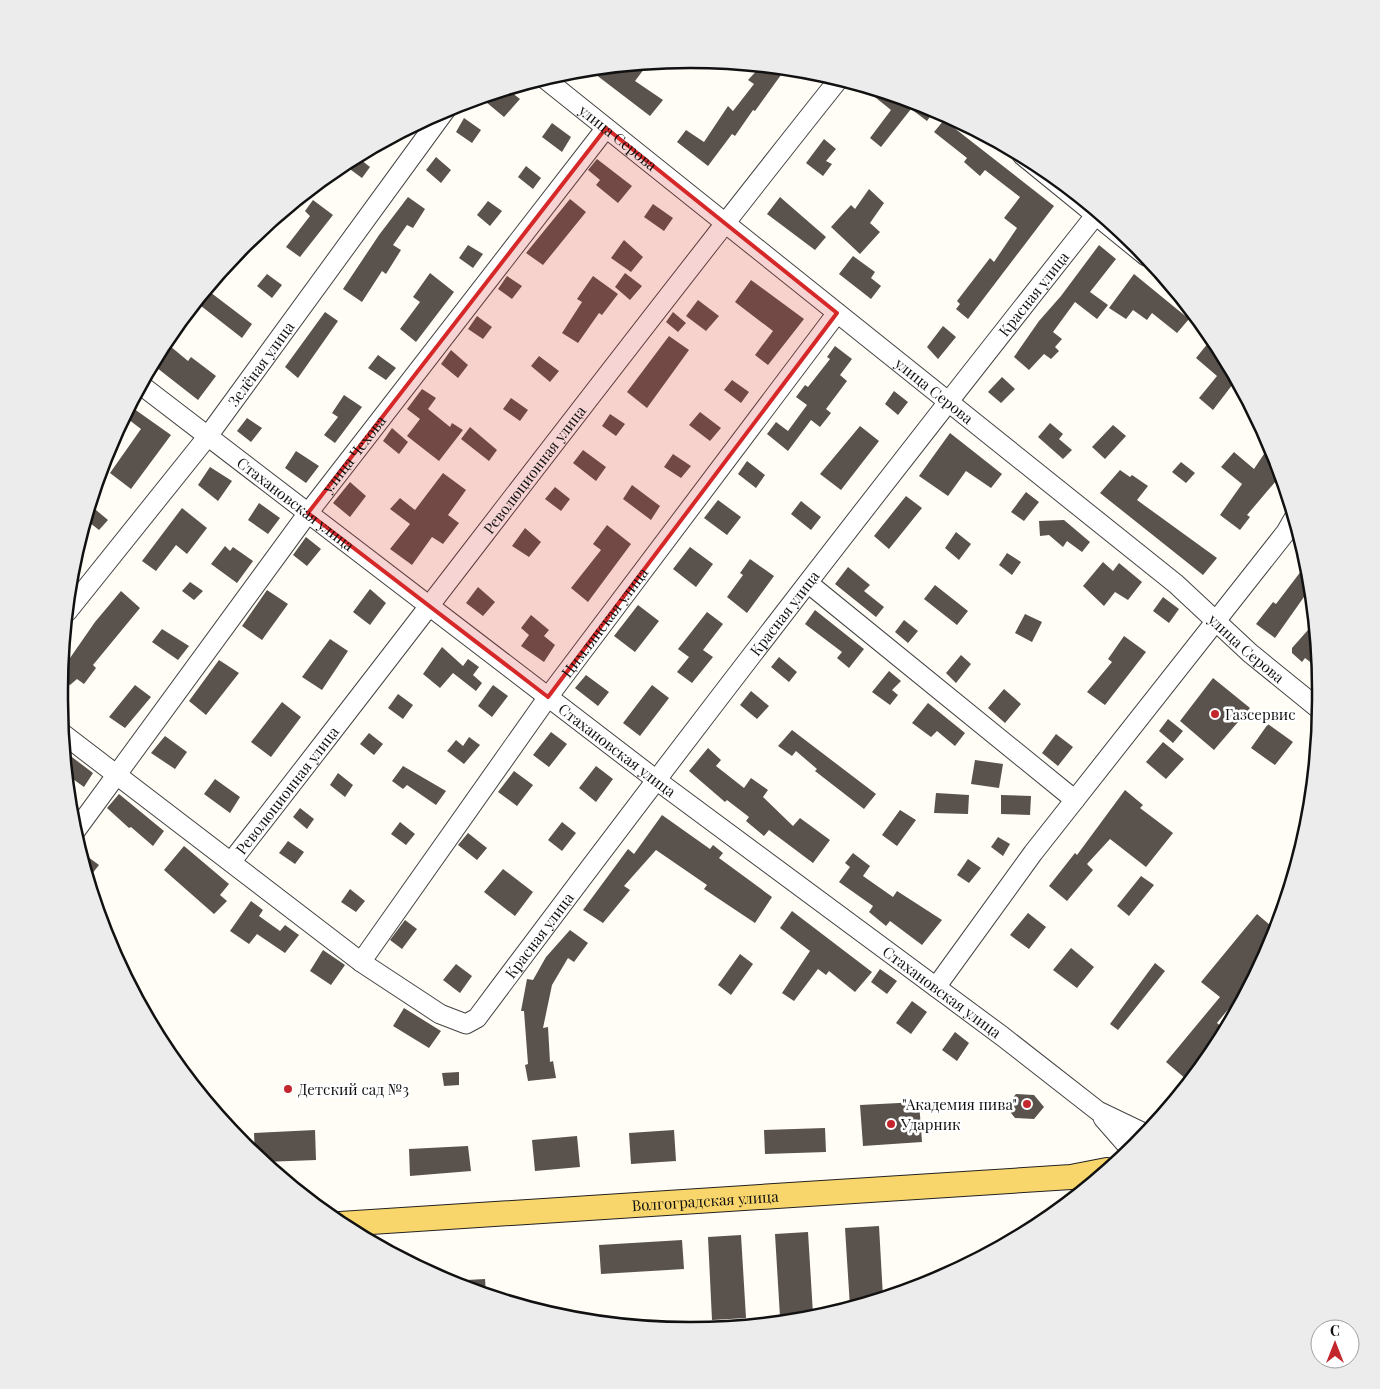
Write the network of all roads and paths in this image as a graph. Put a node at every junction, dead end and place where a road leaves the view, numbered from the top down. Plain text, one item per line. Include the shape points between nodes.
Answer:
1 (551, 84) edge
2 (834, 85) edge
3 (437, 122) edge
4 (606, 128) junction
5 (1094, 217) edge
6 (724, 222) junction
7 (837, 313) junction
8 (146, 389) edge
9 (947, 401) junction
10 (208, 436) junction
11 (308, 513) junction
12 (1290, 525) edge
13 (808, 583) junction
14 (74, 603) edge
15 (430, 607) junction
16 (1216, 622) junction
17 (548, 698) junction
18 (1312, 702) edge
19 (69, 738) edge
20 (116, 775) junction
21 (655, 779) junction
22 (1075, 800) junction
23 (80, 825) edge
24 (232, 862) junction
25 (361, 962) junction
26 (936, 987) junction
27 (1098, 1111) junction
28 (1138, 1130) edge
29 (1125, 1144) edge
30 (1093, 1173) edge
31 (1071, 1177) junction
32 (1086, 1179) edge
33 (354, 1223) edge

1 - 4 street, улица Серова
2 - 6 street, Революционная улица
3 - 10 street, Зелёная улица
4 - 6 street, улица Серова
4 - 11 street, улица Чехова
5 - 9 street, Красная улица
6 - 7 street, улица Серова
6 - 15 street, Революционная улица
7 - 9 street, улица Серова
7 - 17 street, Цимлянская улица
8 - 10 street, Стахановская улица
9 - 13 street, Красная улица
9 - 16 street, улица Серова via 1176,584
10 - 11 street, Стахановская улица
10 - 14 street, Зелёная улица
11 - 15 street, Стахановская улица
11 - 20 street, улица Чехова
12 - 16 street
13 - 21 street, Красная улица
13 - 22 street
15 - 17 street, Стахановская улица
15 - 24 street, Революционная улица
16 - 18 street, улица Серова
16 - 22 street
17 - 21 street, Стахановская улица
17 - 25 street, Цимлянская улица
19 - 20 street
20 - 23 street, улица Чехова
20 - 24 street
21 - 25 street, Красная улица via 477,1018 466,1024 440,1014
21 - 26 street, Стахановская улица
22 - 26 street
24 - 25 street
26 - 27 street, Стахановская улица
27 - 28 street, Стахановская улица
27 - 29 street, Стахановская улица
30 - 31 main road, Волгоградская улица
31 - 32 main road, Волгоградская улица
31 - 33 main road, Волгоградская улица

